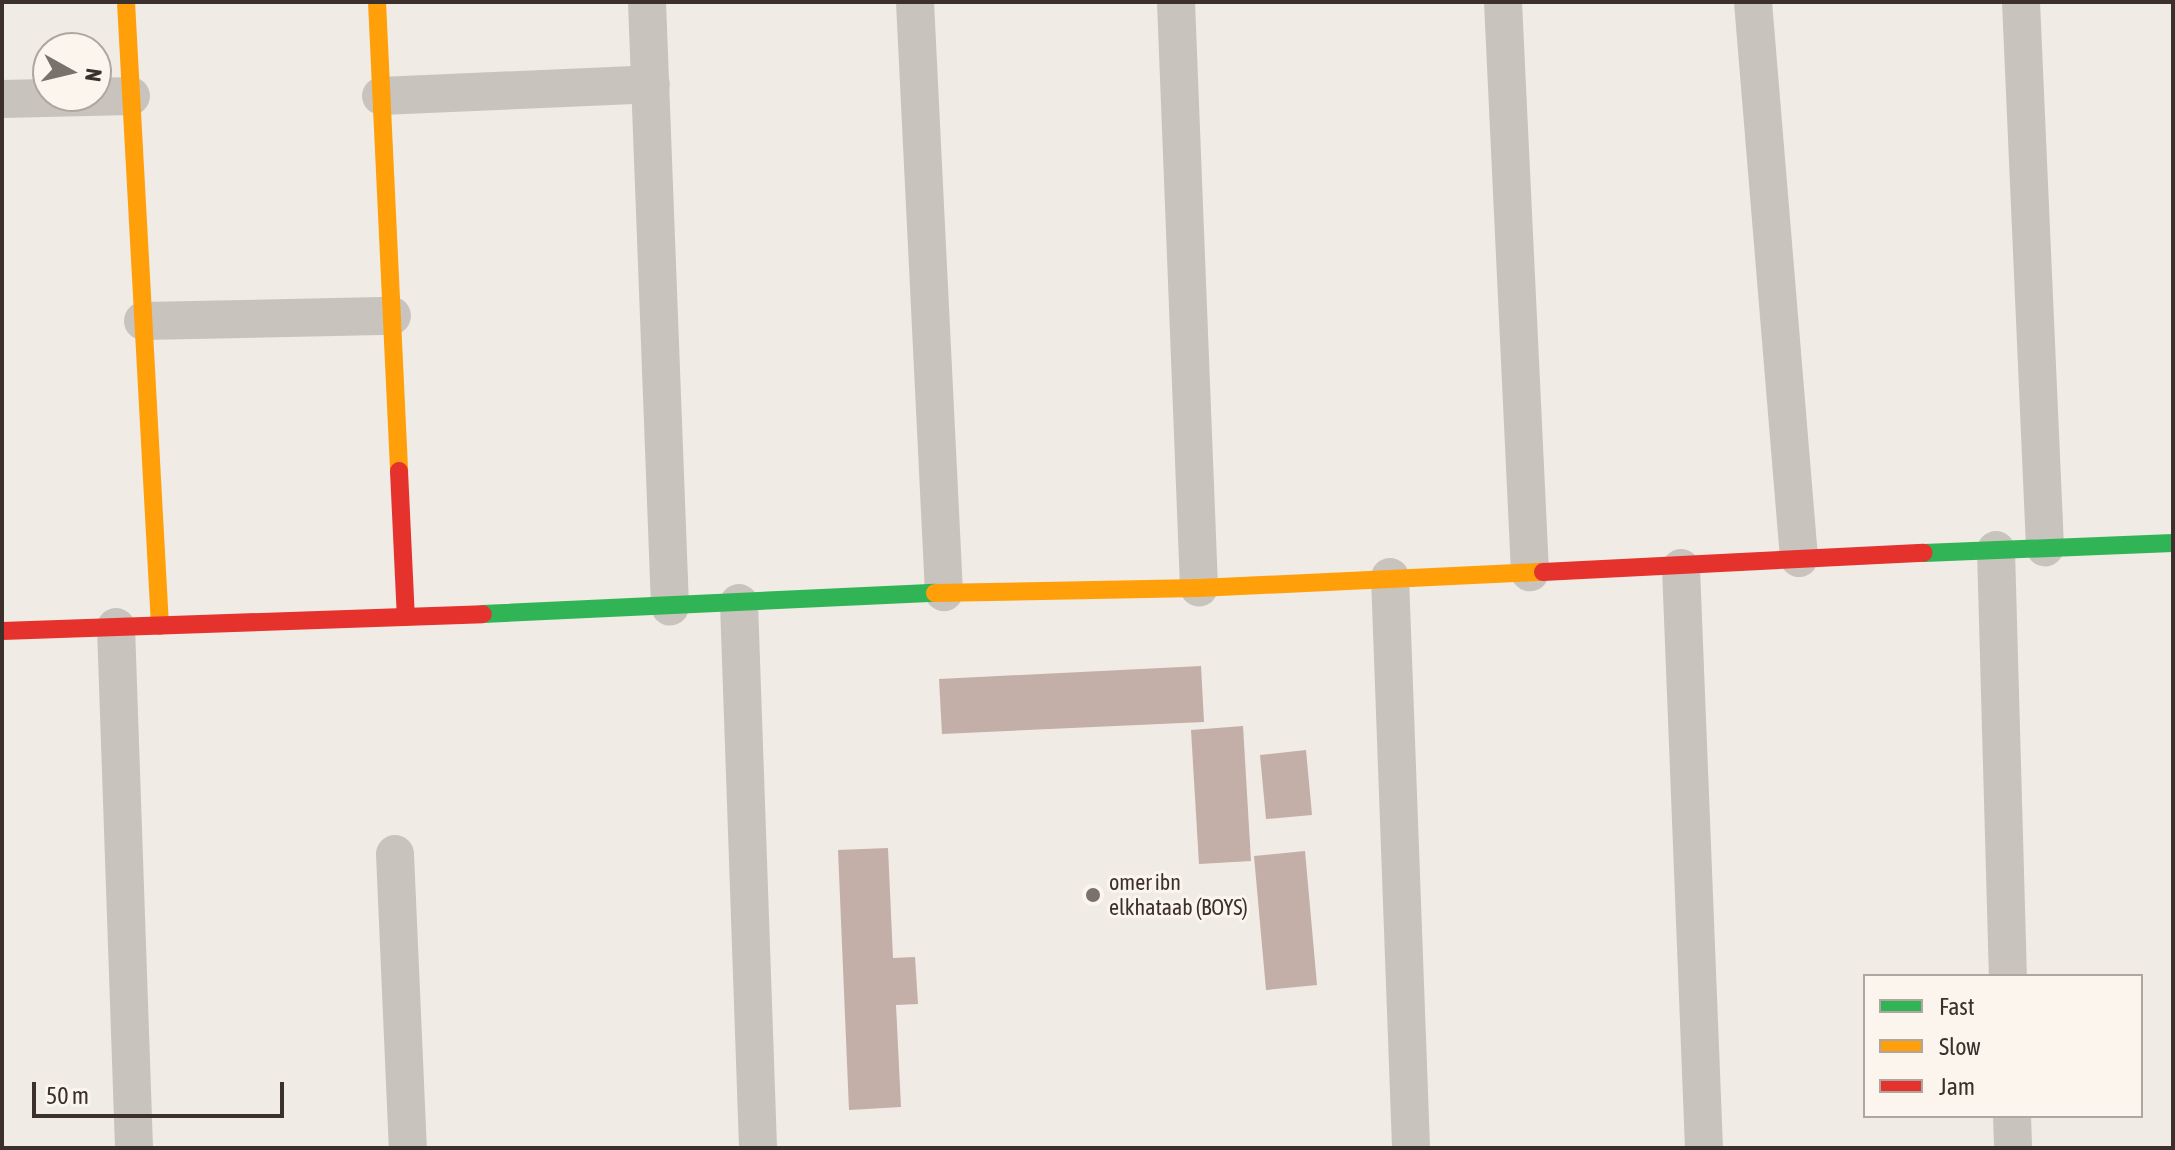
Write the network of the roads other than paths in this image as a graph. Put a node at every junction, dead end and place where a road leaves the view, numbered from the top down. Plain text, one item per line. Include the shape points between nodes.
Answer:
1 (126, 2) edge
2 (377, 2) edge
3 (647, 2) edge
4 (915, 2) edge
5 (1176, 2) edge
6 (1503, 2) edge
7 (1753, 2) edge
8 (2021, 2) edge
9 (651, 84) junction
10 (131, 96) junction
11 (381, 96) junction
12 (2, 99) edge
13 (392, 316) junction
14 (143, 321) junction
15 (2173, 543) edge
16 (2045, 547) junction
17 (1996, 550) junction
18 (1799, 558) junction
19 (1681, 568) junction
20 (1530, 572) junction
21 (1390, 577) junction
22 (1199, 588) junction
23 (944, 592) junction
24 (739, 603) junction
25 (670, 607) junction
26 (406, 617) junction
27 (160, 626) junction
28 (116, 627) junction
29 (2, 631) edge
30 (395, 854) dead end
31 (2008, 974) edge
32 (2012, 1118) edge
33 (134, 1148) edge
34 (408, 1148) edge
35 (758, 1148) edge
36 (1411, 1148) edge
37 (1704, 1148) edge
38 (2013, 1148) edge

1 - 10 main road
2 - 11 main road
3 - 9 street
4 - 23 street
5 - 22 street
6 - 20 street
7 - 18 street
8 - 16 street
9 - 11 street
9 - 25 street
10 - 12 street
10 - 14 main road
11 - 13 main road
13 - 14 street
13 - 26 main road
14 - 27 main road
15 - 16 main road
16 - 17 main road
17 - 18 main road
17 - 31 street
18 - 19 main road
19 - 20 main road
19 - 37 street
20 - 21 main road
21 - 22 main road
21 - 36 street
22 - 23 main road
23 - 24 main road
24 - 25 main road
24 - 35 street
25 - 26 main road
26 - 27 main road
27 - 28 main road
28 - 29 main road
28 - 33 street
30 - 34 street
32 - 38 street

